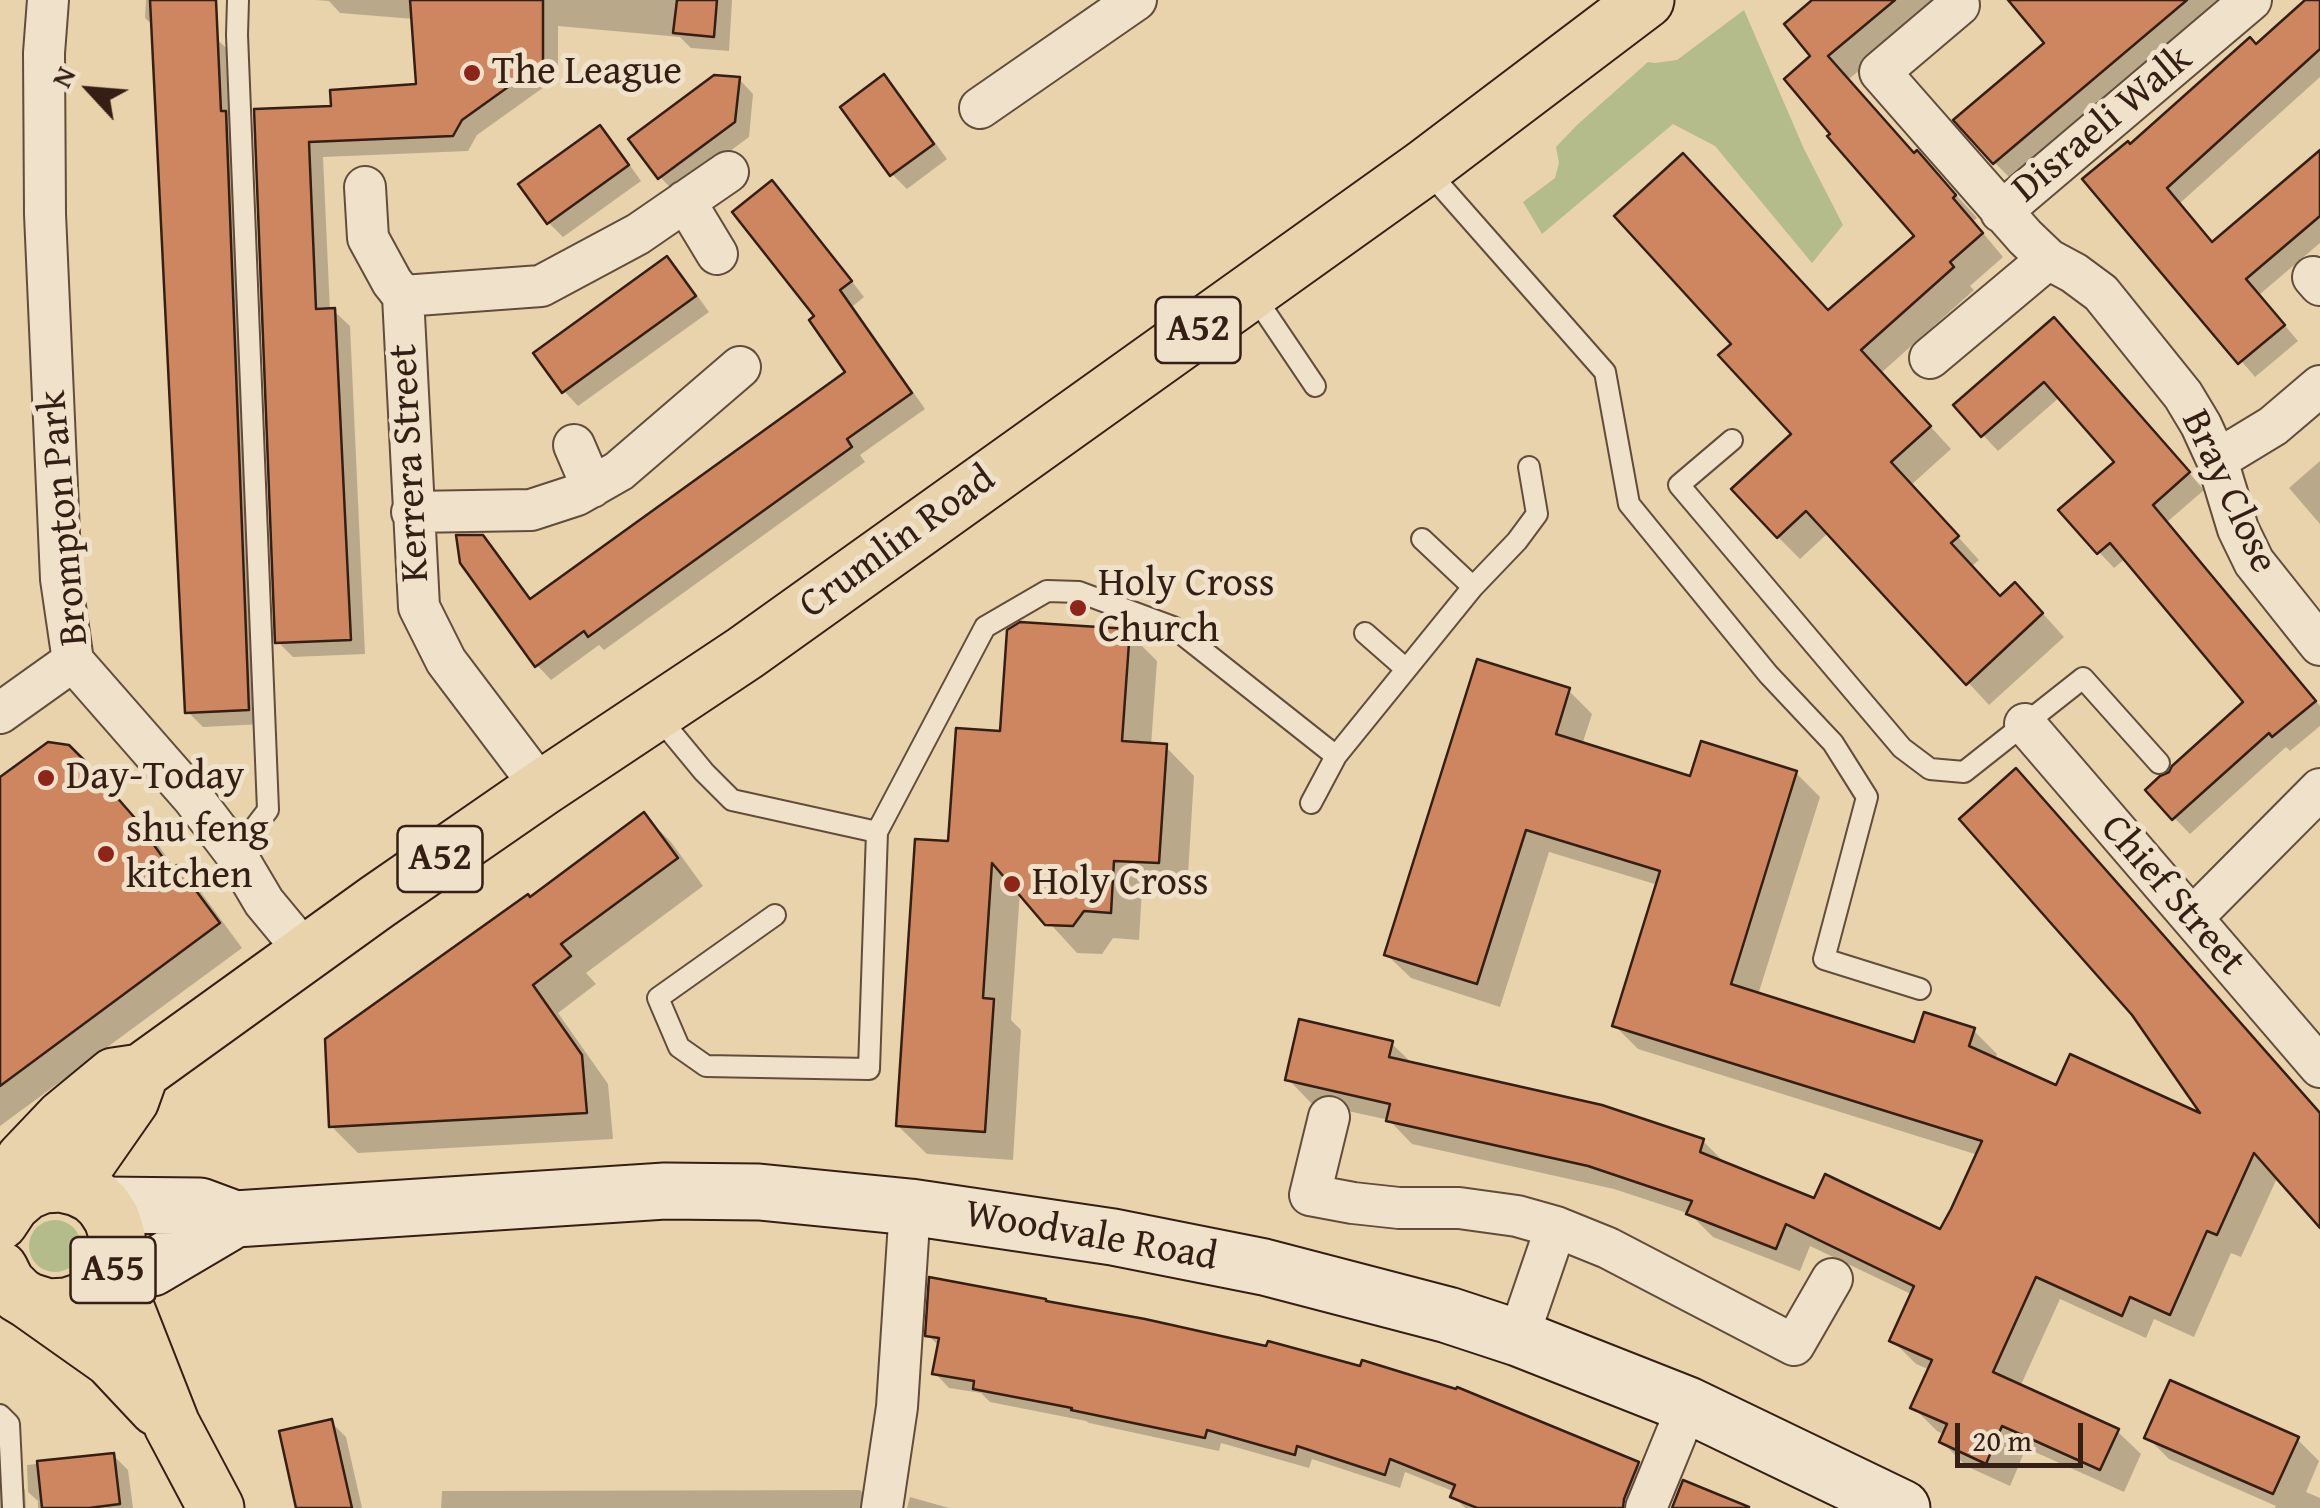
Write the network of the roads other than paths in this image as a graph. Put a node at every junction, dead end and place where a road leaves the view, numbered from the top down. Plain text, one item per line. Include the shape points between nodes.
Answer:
1 (48, 0) edge
2 (238, 0) edge
3 (1136, 0) edge
4 (1646, 0) edge
5 (2250, 0) edge
6 (1959, 5) dead end
7 (980, 108) dead end
8 (1424, 168) junction
9 (728, 172) dead end
10 (364, 187) dead end
11 (685, 201) junction
12 (2002, 212) junction
13 (717, 254) dead end
14 (2048, 259) junction
15 (398, 289) junction
16 (1252, 292) junction
17 (1930, 358) dead end
18 (740, 367) dead end
19 (1315, 386) dead end
20 (2320, 386) edge
21 (1732, 440) dead end
22 (574, 445) dead end
23 (2217, 460) junction
24 (1530, 467) dead end
25 (592, 487) junction
26 (412, 512) junction
27 (1422, 539) dead end
28 (1474, 587) junction
29 (2314, 624) edge
30 (1365, 633) dead end
31 (73, 661) junction
32 (1406, 669) junction
33 (0, 713) edge
34 (654, 713) junction
35 (2025, 724) junction
36 (1336, 756) junction
37 (2159, 764) dead end
38 (542, 788) junction
39 (2320, 789) edge
40 (1310, 802) dead end
41 (877, 832) junction
42 (235, 853) junction
43 (774, 915) dead end
44 (2192, 918) junction
45 (308, 955) junction
46 (1920, 988) dead end
47 (2320, 1068) edge
48 (141, 1072) junction
49 (1328, 1117) dead end
50 (91, 1197) junction
51 (910, 1207) junction
52 (4, 1211) edge
53 (235, 1218) junction
54 (1556, 1227) junction
55 (113, 1270) junction
56 (1832, 1279) dead end
57 (12, 1290) edge
58 (1518, 1338) junction
59 (1688, 1405) junction
60 (0, 1415) edge
61 (172, 1424) junction
62 (13, 1508) edge
63 (216, 1508) edge
64 (882, 1508) edge
65 (1646, 1508) edge
66 (1902, 1508) edge

1 - 31 street, Brompton Park via 46,214 61,579
2 - 42 lane via 268,810
3 - 7 street
4 - 8 main road, Crumlin Road / A52
5 - 12 street, Disraeli Walk
6 - 12 street, Bray Close via 1880,72
8 - 16 main road, Crumlin Road / A52
8 - 46 lane via 1605,372 1629,504 1768,674 1833,742 1867,797 1824,959
9 - 11 street
10 - 15 street via 368,238
11 - 13 street
11 - 15 street via 541,286 468,293
12 - 14 street, Bray Close
14 - 17 street
14 - 23 street, Bray Close via 2100,294 2137,336 2183,396
15 - 26 street, Kerrera Street
16 - 19 lane
16 - 34 main road, Crumlin Road / A52
18 - 25 street
20 - 23 street via 2274,426
21 - 35 lane via 1679,485 1902,748 1930,769 1964,772
22 - 25 street
23 - 29 street, Bray Close via 2254,562
24 - 28 lane via 1537,514
25 - 26 street via 531,510
26 - 38 street, Kerrera Street via 418,607 446,661
27 - 28 lane
28 - 32 lane
30 - 32 lane
31 - 33 street
31 - 42 street, Brompton Park
32 - 36 lane
34 - 38 main road, Crumlin Road / A52
34 - 41 lane via 732,800
35 - 37 lane via 2083,678
35 - 44 street, Chief Street
36 - 40 lane
36 - 41 lane via 1174,627 1079,592 1046,591 985,627
38 - 45 main road, Crumlin Road / A52
39 - 44 street
41 - 43 lane via 869,1070 706,1066 679,1047 658,998
42 - 45 street, Brompton Park
44 - 47 street, Chief Street
45 - 48 main road, Crumlin Road / A52
48 - 50 main road, Crumlin Road / A52 via 131,1100 85,1166
48 - 52 main road, Crumlin Road / A52 via 114,1076 63,1118 24,1159
49 - 54 street via 1310,1195 1400,1208 1460,1208
50 - 52 main road, A55 via 60,1184 42,1185
50 - 53 main road, Woodvale Road via 200,1206
50 - 55 main road, A55 via 117,1235
51 - 53 main road, Woodvale Road via 760,1192 665,1192
51 - 58 main road, Woodvale Road via 1114,1237 1264,1268
51 - 64 street via 897,1406
53 - 55 main road, Woodvale Road via 152,1268
54 - 56 street via 1794,1345
54 - 58 street
55 - 57 main road, A55 via 101,1288 67,1306 48,1307
55 - 61 main road, A55
57 - 61 main road, A55 via 111,1359
58 - 59 main road, Woodvale Road
59 - 65 street
59 - 66 main road, Woodvale Road
60 - 62 lane via 9,1424
61 - 63 main road, A55

